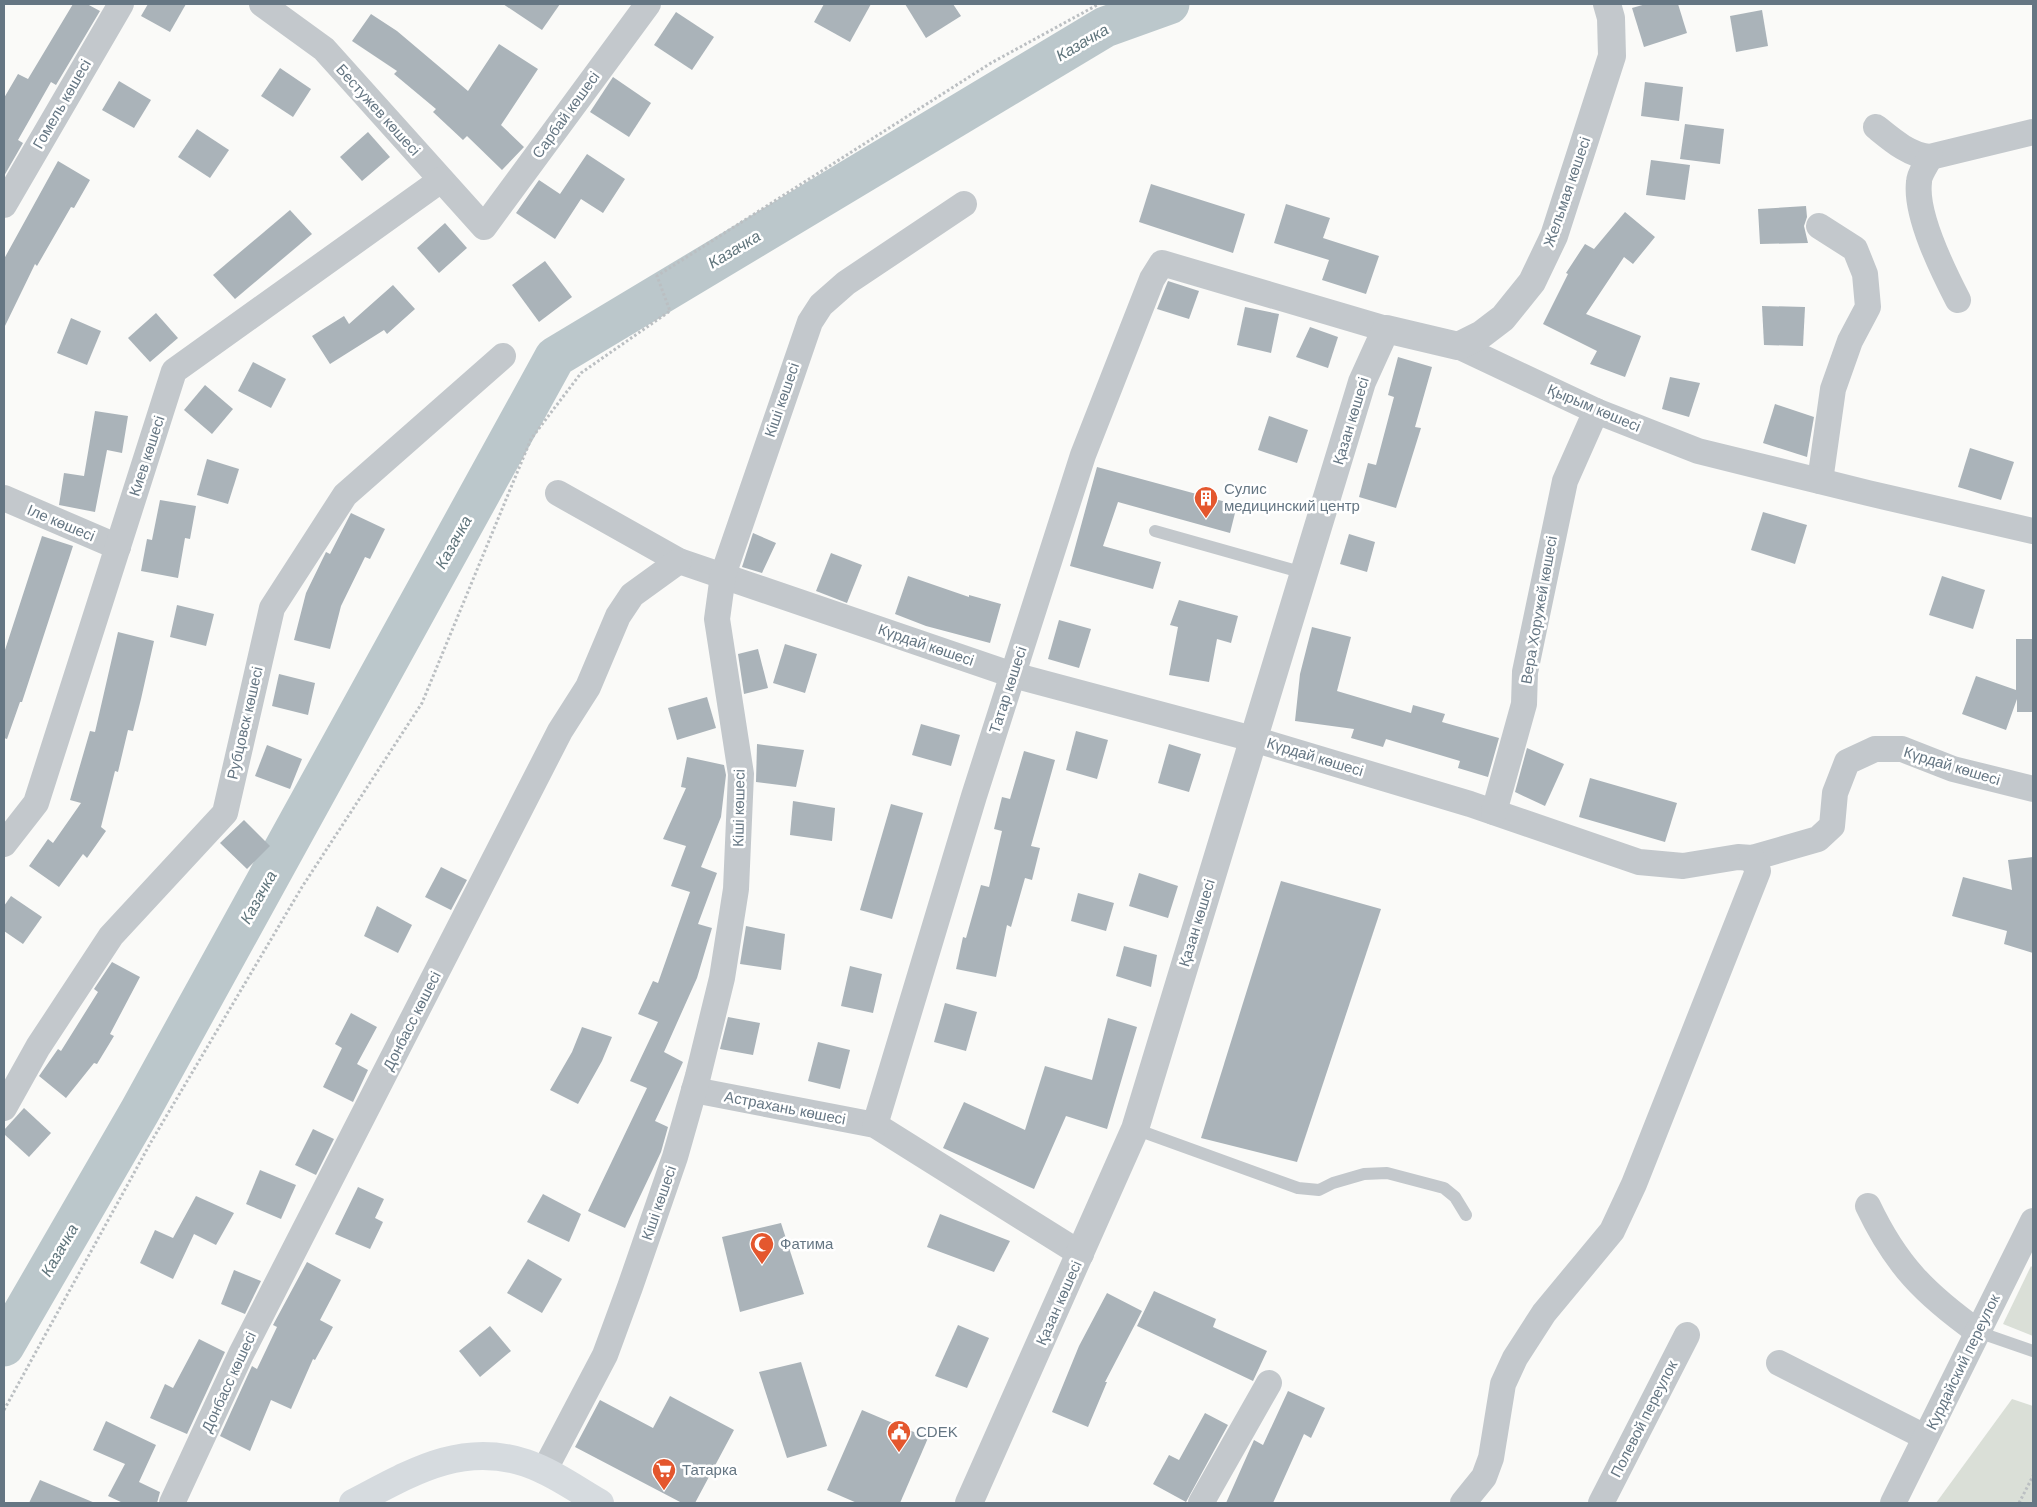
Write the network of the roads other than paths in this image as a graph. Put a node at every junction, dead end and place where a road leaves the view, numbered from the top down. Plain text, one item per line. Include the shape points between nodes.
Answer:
1 (121, 4) edge
2 (262, 4) edge
3 (648, 4) edge
4 (1607, 4) edge
5 (1876, 127) dead end
6 (2033, 132) edge
7 (1930, 157) junction
8 (441, 180) junction
9 (964, 204) dead end
10 (4, 205) edge
11 (1819, 226) dead end
12 (484, 227) joint
13 (1162, 263) joint
14 (1958, 300) dead end
15 (1386, 329) junction
16 (1458, 346) junction
17 (503, 356) dead end
18 (1596, 412) junction
19 (1820, 481) junction
20 (558, 493) dead end
21 (4, 498) edge
22 (1155, 531) dead end
23 (2033, 531) edge
24 (118, 547) junction
25 (679, 561) junction
26 (1304, 573) junction
27 (723, 575) junction
28 (1013, 675) junction
29 (1253, 739) junction
30 (2033, 789) edge
31 (1494, 812) junction
32 (4, 844) edge
33 (1752, 858) junction
34 (694, 1090) junction
35 (4, 1108) edge
36 (876, 1125) junction
37 (1135, 1129) junction
38 (1868, 1206) dead end
39 (1466, 1215) dead end
40 (2033, 1221) edge
41 (1081, 1254) junction
42 (1978, 1332) junction
43 (1687, 1335) dead end
44 (2033, 1351) edge
45 (1779, 1363) dead end
46 (1269, 1383) dead end
47 (1925, 1437) junction
48 (544, 1471) junction
49 (172, 1503) edge
50 (353, 1503) edge
51 (600, 1503) edge
52 (969, 1503) edge
53 (1201, 1503) edge
54 (1463, 1503) edge
55 (1600, 1503) edge
56 (1893, 1503) edge

1 - 10 street, Гомель көшесі
2 - 8 street, Бестужев көшесі via 324,49
3 - 12 street, Сарбай көшесі
4 - 16 street, Жельмая көшесі via 1611,18 1612,56 1554,236 1532,282 1503,318
5 - 7 street via 1898,144 1920,156
6 - 7 street
7 - 14 street via 1918,181 1920,199 1935,256
8 - 12 street, Бестужев көшесі
8 - 24 street, Киев көшесі via 174,371
9 - 27 street, Кіші көшесі via 846,283 821,305 810,322
11 - 19 street via 1855,249 1865,274 1868,307 1850,341 1834,389
13 - 15 street, Қырым көшесі
13 - 28 street, Татар көшесі via 1152,279 1083,455
15 - 16 street, Қырым көшесі
15 - 26 street, Қазан көшесі via 1362,382
16 - 18 street, Қырым көшесі
17 - 35 street, Рубцовск көшесі via 345,496 272,608 224,812 111,936 38,1047
18 - 19 street, Қырым көшесі via 1698,451
18 - 31 street, Вера Хоружей көшесі via 1565,481 1525,672 1524,704
19 - 23 street, Қырым көшесі
20 - 25 street, Күрдай көшесі
21 - 24 street, Іле көшесі
22 - 26 lane
24 - 32 street, Киев көшесі via 36,803
25 - 27 street, Күрдай көшесі
25 - 49 street, Донбасс көшесі via 632,595 618,616 588,687 556,740 259,1318
26 - 29 street, Қазан көшесі
27 - 28 street, Күрдай көшесі
27 - 34 street, Кіші көшесі via 717,619 742,774 736,889 722,978
28 - 29 street, Күрдай көшесі
28 - 36 street, Татар көшесі
29 - 31 street, Күрдай көшесі
29 - 37 street, Қазан көшесі
30 - 33 street, Күрдай көшесі via 1952,769 1902,749 1874,749 1848,762 1835,794 1832,826 1818,839
31 - 33 street, Күрдай көшесі via 1639,862 1683,866 1738,857
33 - 54 street via 1758,871 1634,1184 1612,1231 1544,1313 1515,1358 1503,1384 1491,1458 1484,1477
34 - 36 street, Астрахань көшесі
34 - 48 street, Кіші көшесі via 675,1158 604,1355
36 - 41 street
37 - 39 lane via 1298,1188 1319,1190 1364,1174 1387,1173 1444,1188 1455,1197
37 - 41 street, Қазан көшесі
38 - 42 street via 1883,1237 1911,1277 1939,1304
40 - 42 street, Курдайский переулок
41 - 52 street, Қазан көшесі
42 - 44 lane
42 - 47 street, Курдайский переулок
43 - 55 street, Полевой переулок
45 - 47 street
46 - 53 street
47 - 56 street, Курдайский переулок
48 - 50 main road via 505,1458 454,1458 428,1465
48 - 51 main road

